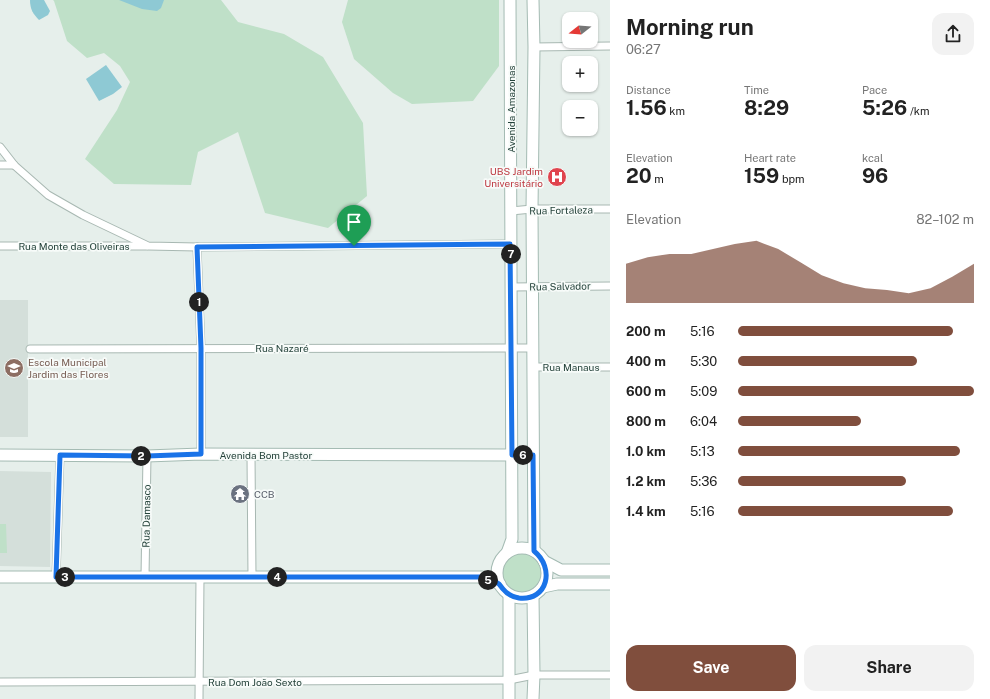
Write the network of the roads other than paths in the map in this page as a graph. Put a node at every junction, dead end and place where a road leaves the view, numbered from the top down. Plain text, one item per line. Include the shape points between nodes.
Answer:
1 (510, 0) edge
2 (533, 0) edge
3 (610, 46) edge
4 (534, 47) junction
5 (0, 146) edge
6 (0, 165) edge
7 (14, 165) junction
8 (532, 209) junction
9 (610, 209) edge
10 (511, 211) junction
11 (510, 244) junction
12 (0, 246) edge
13 (148, 246) junction
14 (197, 247) junction
15 (610, 286) edge
16 (511, 287) junction
17 (533, 287) junction
18 (201, 348) junction
19 (511, 348) junction
20 (533, 348) junction
21 (30, 349) dead end
22 (533, 367) junction
23 (610, 367) edge
24 (201, 454) junction
25 (60, 455) junction
26 (251, 455) junction
27 (512, 455) junction
28 (533, 455) junction
29 (0, 456) edge
30 (147, 456) junction
31 (534, 551) junction
32 (507, 553) junction
33 (544, 561) junction
34 (498, 565) junction
35 (610, 570) edge
36 (0, 577) edge
37 (56, 577) junction
38 (145, 577) junction
39 (200, 577) junction
40 (252, 577) junction
41 (482, 577) junction
42 (500, 584) junction
43 (610, 584) edge
44 (543, 587) junction
45 (509, 595) junction
46 (533, 596) junction
47 (534, 675) junction
48 (610, 675) edge
49 (509, 680) junction
50 (0, 682) edge
51 (199, 682) junction
52 (199, 699) edge
53 (509, 699) edge
54 (533, 699) edge

1 - 10 street, Avenida Amazonas
2 - 4 street
3 - 4 street
4 - 8 street
5 - 7 street
6 - 7 street
7 - 13 street via 48,194 83,216
8 - 9 street, Rua Fortaleza
8 - 10 street, Rua Fortaleza
8 - 17 street
10 - 11 street, Avenida Amazonas
11 - 14 street, Rua Monte das Oliveiras
11 - 16 street, Avenida Amazonas
12 - 13 street, Rua Monte das Oliveiras
13 - 14 street, Rua Monte das Oliveiras
14 - 18 street
15 - 17 street, Rua Salvador
16 - 17 street, Rua Salvador
16 - 19 street, Avenida Amazonas
17 - 20 street
18 - 19 street, Rua Nazaré
18 - 21 street, Rua Nazaré
18 - 24 street
19 - 20 street, Rua Nazaré
19 - 27 street, Avenida Amazonas
20 - 22 street
22 - 23 street, Rua Manaus
22 - 28 street
24 - 26 street, Avenida Bom Pastor
24 - 30 street, Avenida Bom Pastor
25 - 29 street, Avenida Bom Pastor
25 - 30 street, Avenida Bom Pastor
25 - 37 street
26 - 27 street, Avenida Bom Pastor
26 - 40 street
27 - 28 street, Avenida Bom Pastor
27 - 32 street, Avenida Amazonas via 512,539
28 - 31 street
30 - 38 street, Rua Damasco
31 - 32 street via 520,548
31 - 33 street
32 - 34 street
33 - 35 street via 561,570
33 - 44 street via 547,574
34 - 41 street
34 - 42 street
36 - 37 street
37 - 38 street
38 - 39 street
39 - 40 street
39 - 51 street
40 - 41 street
41 - 42 street
42 - 45 street
43 - 44 street via 557,584
44 - 46 street
45 - 46 street via 517,598
45 - 49 street
46 - 47 street
47 - 48 street, Rua Dom João Sexto
47 - 49 street, Rua Dom João Sexto
47 - 54 street
49 - 51 street, Rua Dom João Sexto
49 - 53 street
50 - 51 street, Rua Dom João Sexto
51 - 52 street

